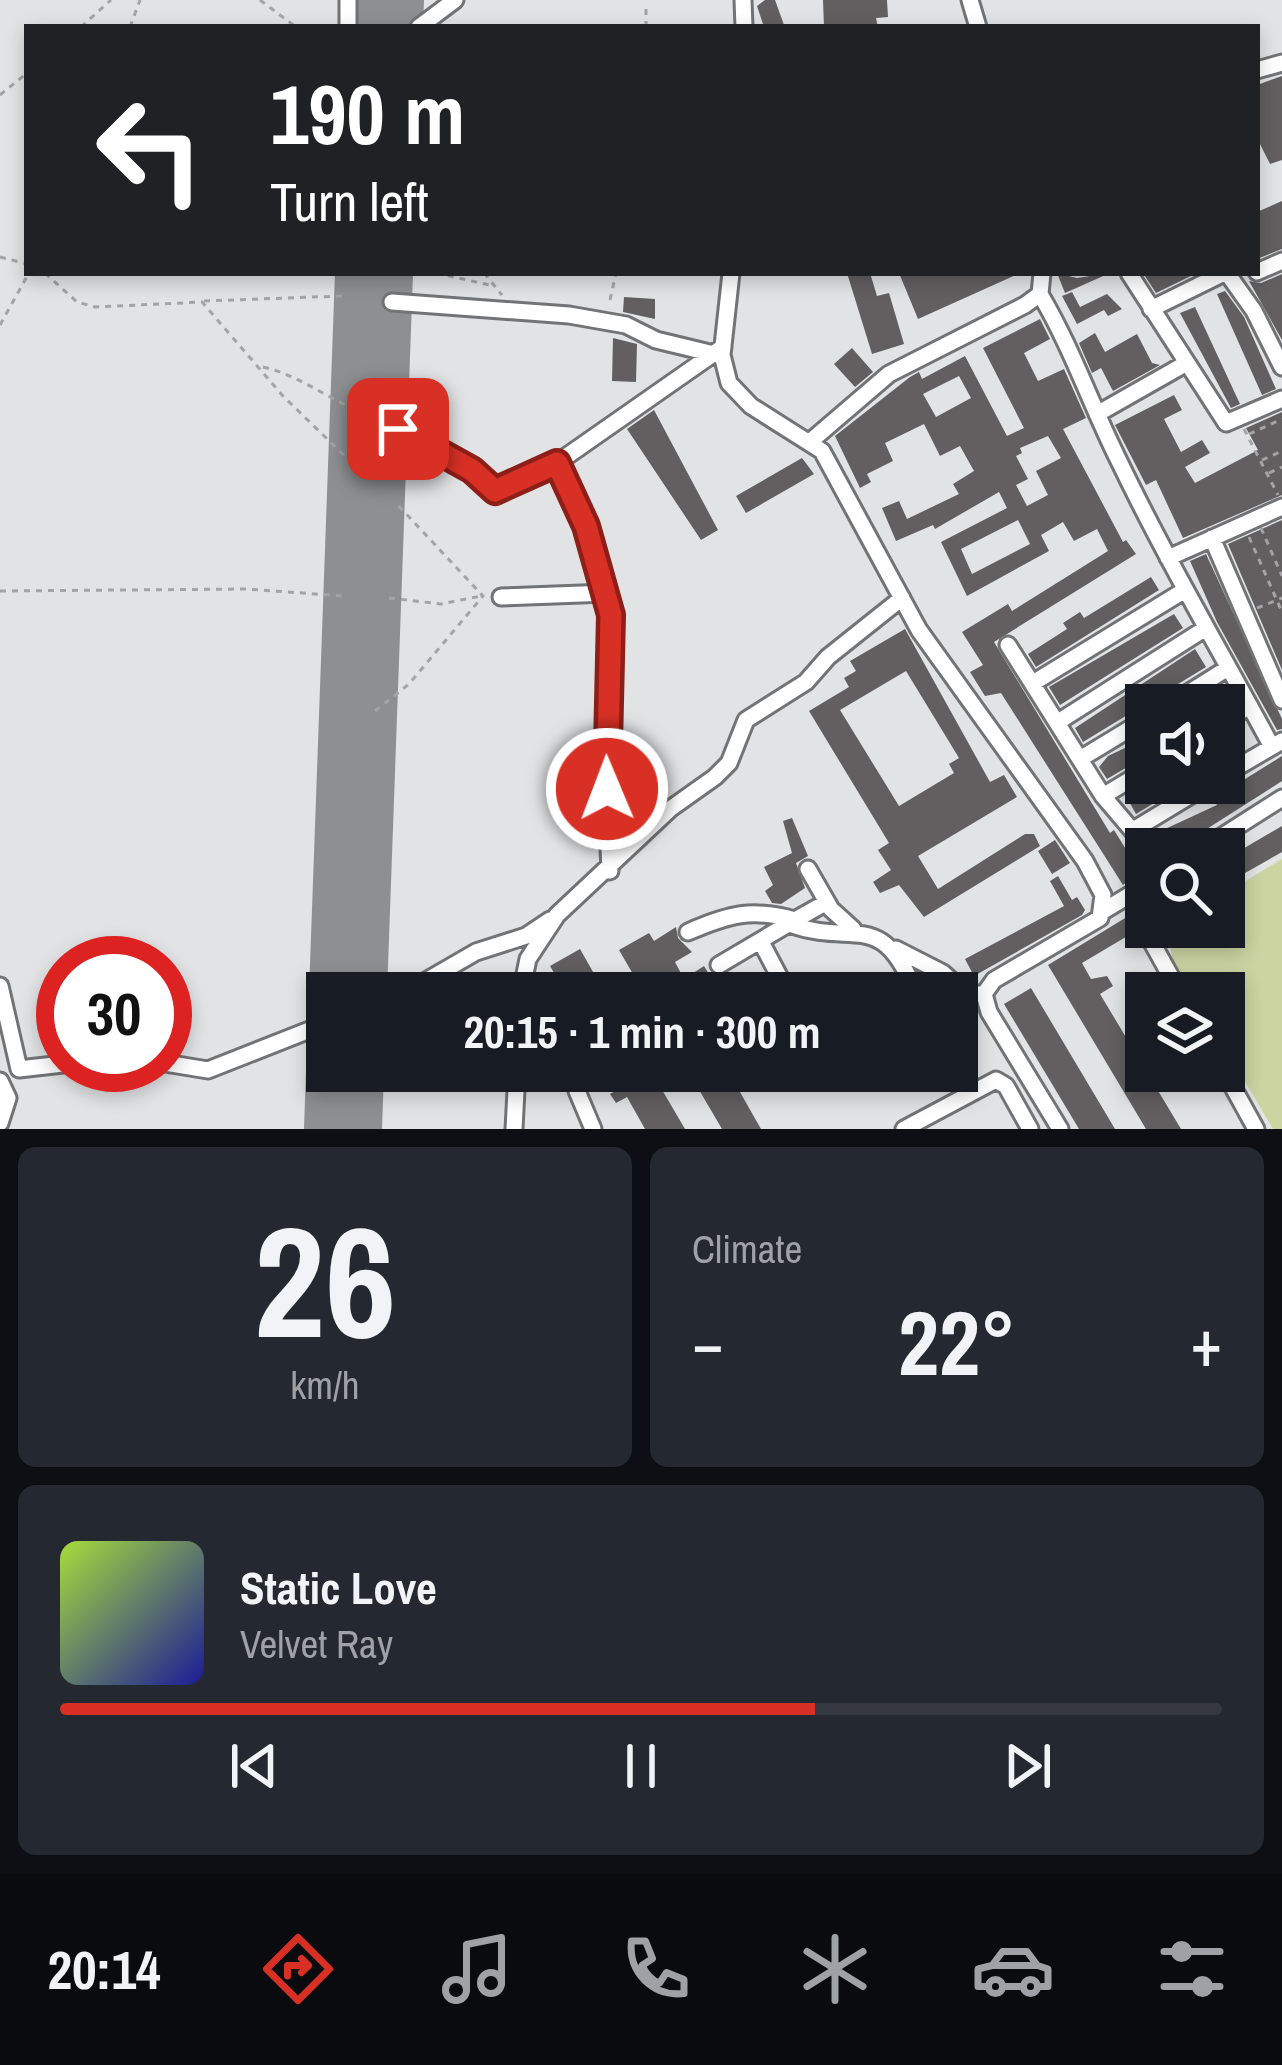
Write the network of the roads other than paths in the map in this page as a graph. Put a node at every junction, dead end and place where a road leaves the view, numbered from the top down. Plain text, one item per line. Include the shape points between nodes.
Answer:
1 (455, 0) edge
2 (423, 24) edge
3 (731, 276) edge
4 (1042, 276) edge
5 (1131, 276) edge
6 (1229, 276) edge
7 (1040, 294) junction
8 (392, 302) dead end
9 (1151, 309) junction
10 (719, 352) junction
11 (1185, 364) junction
12 (1282, 367) edge
13 (1282, 399) edge
14 (1097, 414) junction
15 (398, 429) dead end
16 (812, 440) junction
17 (557, 463) junction
18 (1282, 505) edge
19 (1212, 538) junction
20 (1168, 558) junction
21 (1185, 590) junction
22 (608, 593) junction
23 (492, 596) road end
24 (902, 598) junction
25 (1206, 628) junction
26 (1008, 645) dead end
27 (1228, 668) junction
28 (1278, 682) edge
29 (1033, 683) junction
30 (1202, 684) edge
31 (1282, 700) edge
32 (1250, 706) junction
33 (1245, 709) edge
34 (1058, 722) junction
35 (1125, 732) edge
36 (1277, 744) edge
37 (1081, 759) junction
38 (1245, 763) edge
39 (1125, 783) edge
40 (1103, 796) junction
41 (1282, 798) edge
42 (1176, 804) edge
43 (1134, 828) edge
44 (1137, 828) edge
45 (1235, 828) edge
46 (808, 869) dead end
47 (610, 871) junction
48 (1125, 898) edge
49 (826, 902) junction
50 (1105, 910) junction
51 (557, 915) junction
52 (792, 922) junction
53 (853, 929) junction
54 (688, 932) dead end
55 (761, 942) junction
56 (887, 945) junction
57 (719, 965) dead end
58 (441, 972) edge
59 (525, 972) edge
60 (777, 972) edge
61 (903, 972) edge
62 (941, 972) edge
63 (0, 986) edge
64 (978, 993) edge
65 (984, 994) junction
66 (306, 1031) edge
67 (36, 1067) edge
68 (192, 1067) edge
69 (0, 1081) edge
70 (516, 1092) edge
71 (577, 1092) edge
72 (1236, 1092) edge
73 (0, 1123) edge
74 (514, 1129) edge
75 (593, 1129) edge
76 (904, 1129) edge
77 (1030, 1129) edge
78 (1060, 1129) edge
79 (1256, 1129) edge

1 - 2 street
3 - 10 street
4 - 7 street
5 - 9 street
6 - 9 street
6 - 12 street
7 - 14 street
7 - 16 street via 889,374
8 - 10 street via 512,307 626,325
9 - 11 street
10 - 16 street via 739,395
10 - 17 street
11 - 13 street via 1226,423
11 - 14 street
14 - 20 street
15 - 17 street via 495,491
16 - 24 street
17 - 22 street
18 - 19 street
19 - 20 street
19 - 28 street
20 - 21 street
21 - 25 street
21 - 29 street
22 - 23 street
22 - 47 street
24 - 47 street via 806,682 746,720 729,763
24 - 50 street via 972,709 1068,835
25 - 27 street
25 - 34 street
26 - 29 street
27 - 30 street
27 - 32 street
28 - 31 street
29 - 34 street
32 - 33 street
32 - 36 street
34 - 37 street
35 - 37 street
36 - 38 street
37 - 40 street
39 - 40 street
40 - 43 street
41 - 45 street
42 - 44 street
46 - 49 street
47 - 51 street
48 - 50 street
49 - 52 street
49 - 53 street
50 - 65 street
51 - 58 street
51 - 59 street
52 - 53 street via 821,934
52 - 54 street via 760,910
52 - 55 street
53 - 56 street
55 - 57 street
55 - 60 street
56 - 61 street
56 - 62 street
63 - 67 street via 19,1069
64 - 65 street
65 - 78 street
66 - 68 street via 208,1070
69 - 73 street via 8,1098
70 - 74 street
71 - 75 street
72 - 79 street
76 - 77 street via 996,1080

